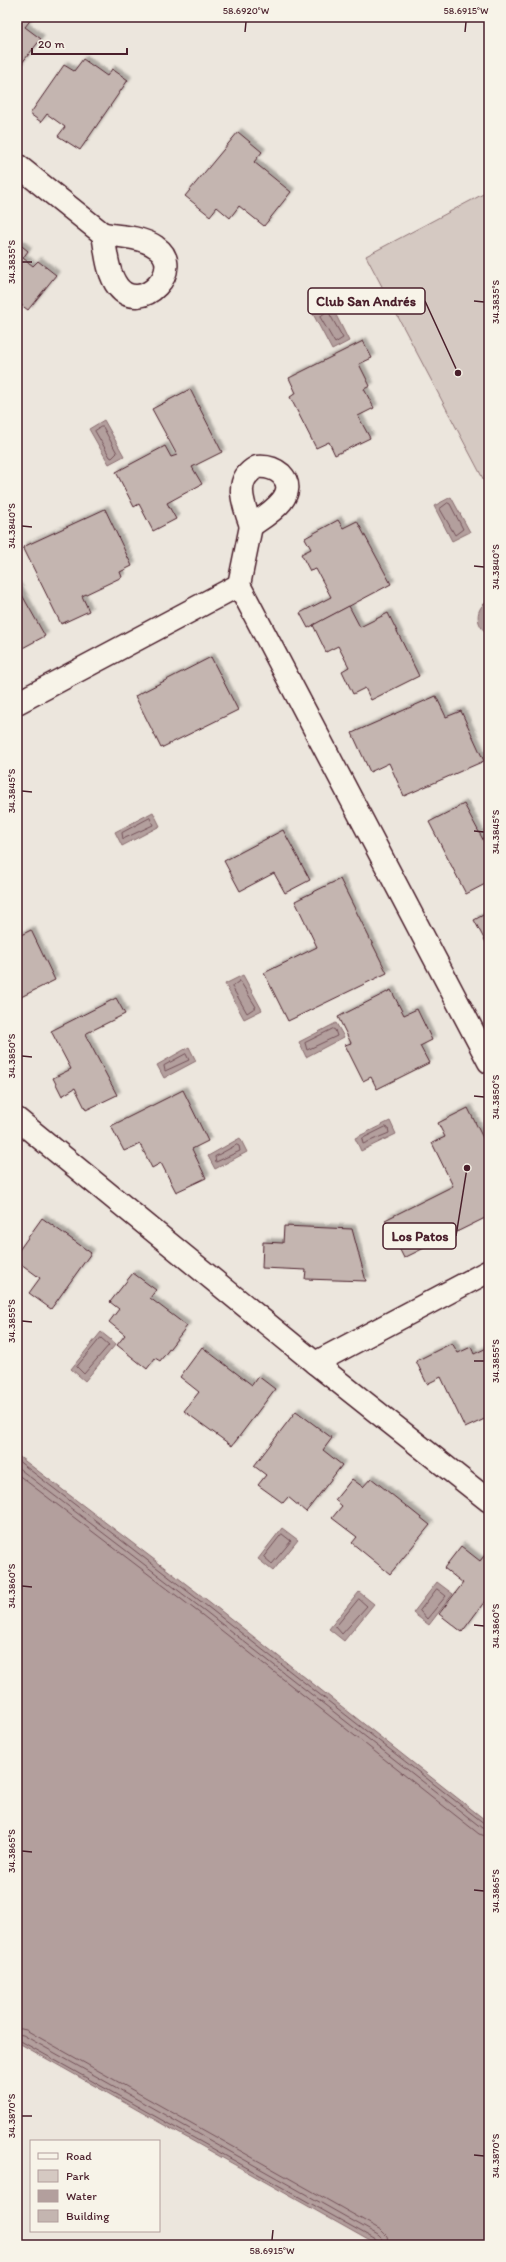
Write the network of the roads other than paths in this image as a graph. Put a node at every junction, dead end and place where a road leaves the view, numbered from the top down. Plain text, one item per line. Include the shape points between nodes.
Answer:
1 (17, 165) edge
2 (103, 234) dead end
3 (251, 526) dead end
4 (239, 585) junction
5 (17, 703) edge
6 (489, 1062) edge
7 (17, 1119) edge
8 (489, 1271) edge
9 (315, 1363) junction
10 (489, 1501) edge

1 - 2 street
3 - 4 street
4 - 5 street
4 - 6 street
7 - 9 street
8 - 9 street
9 - 10 street

